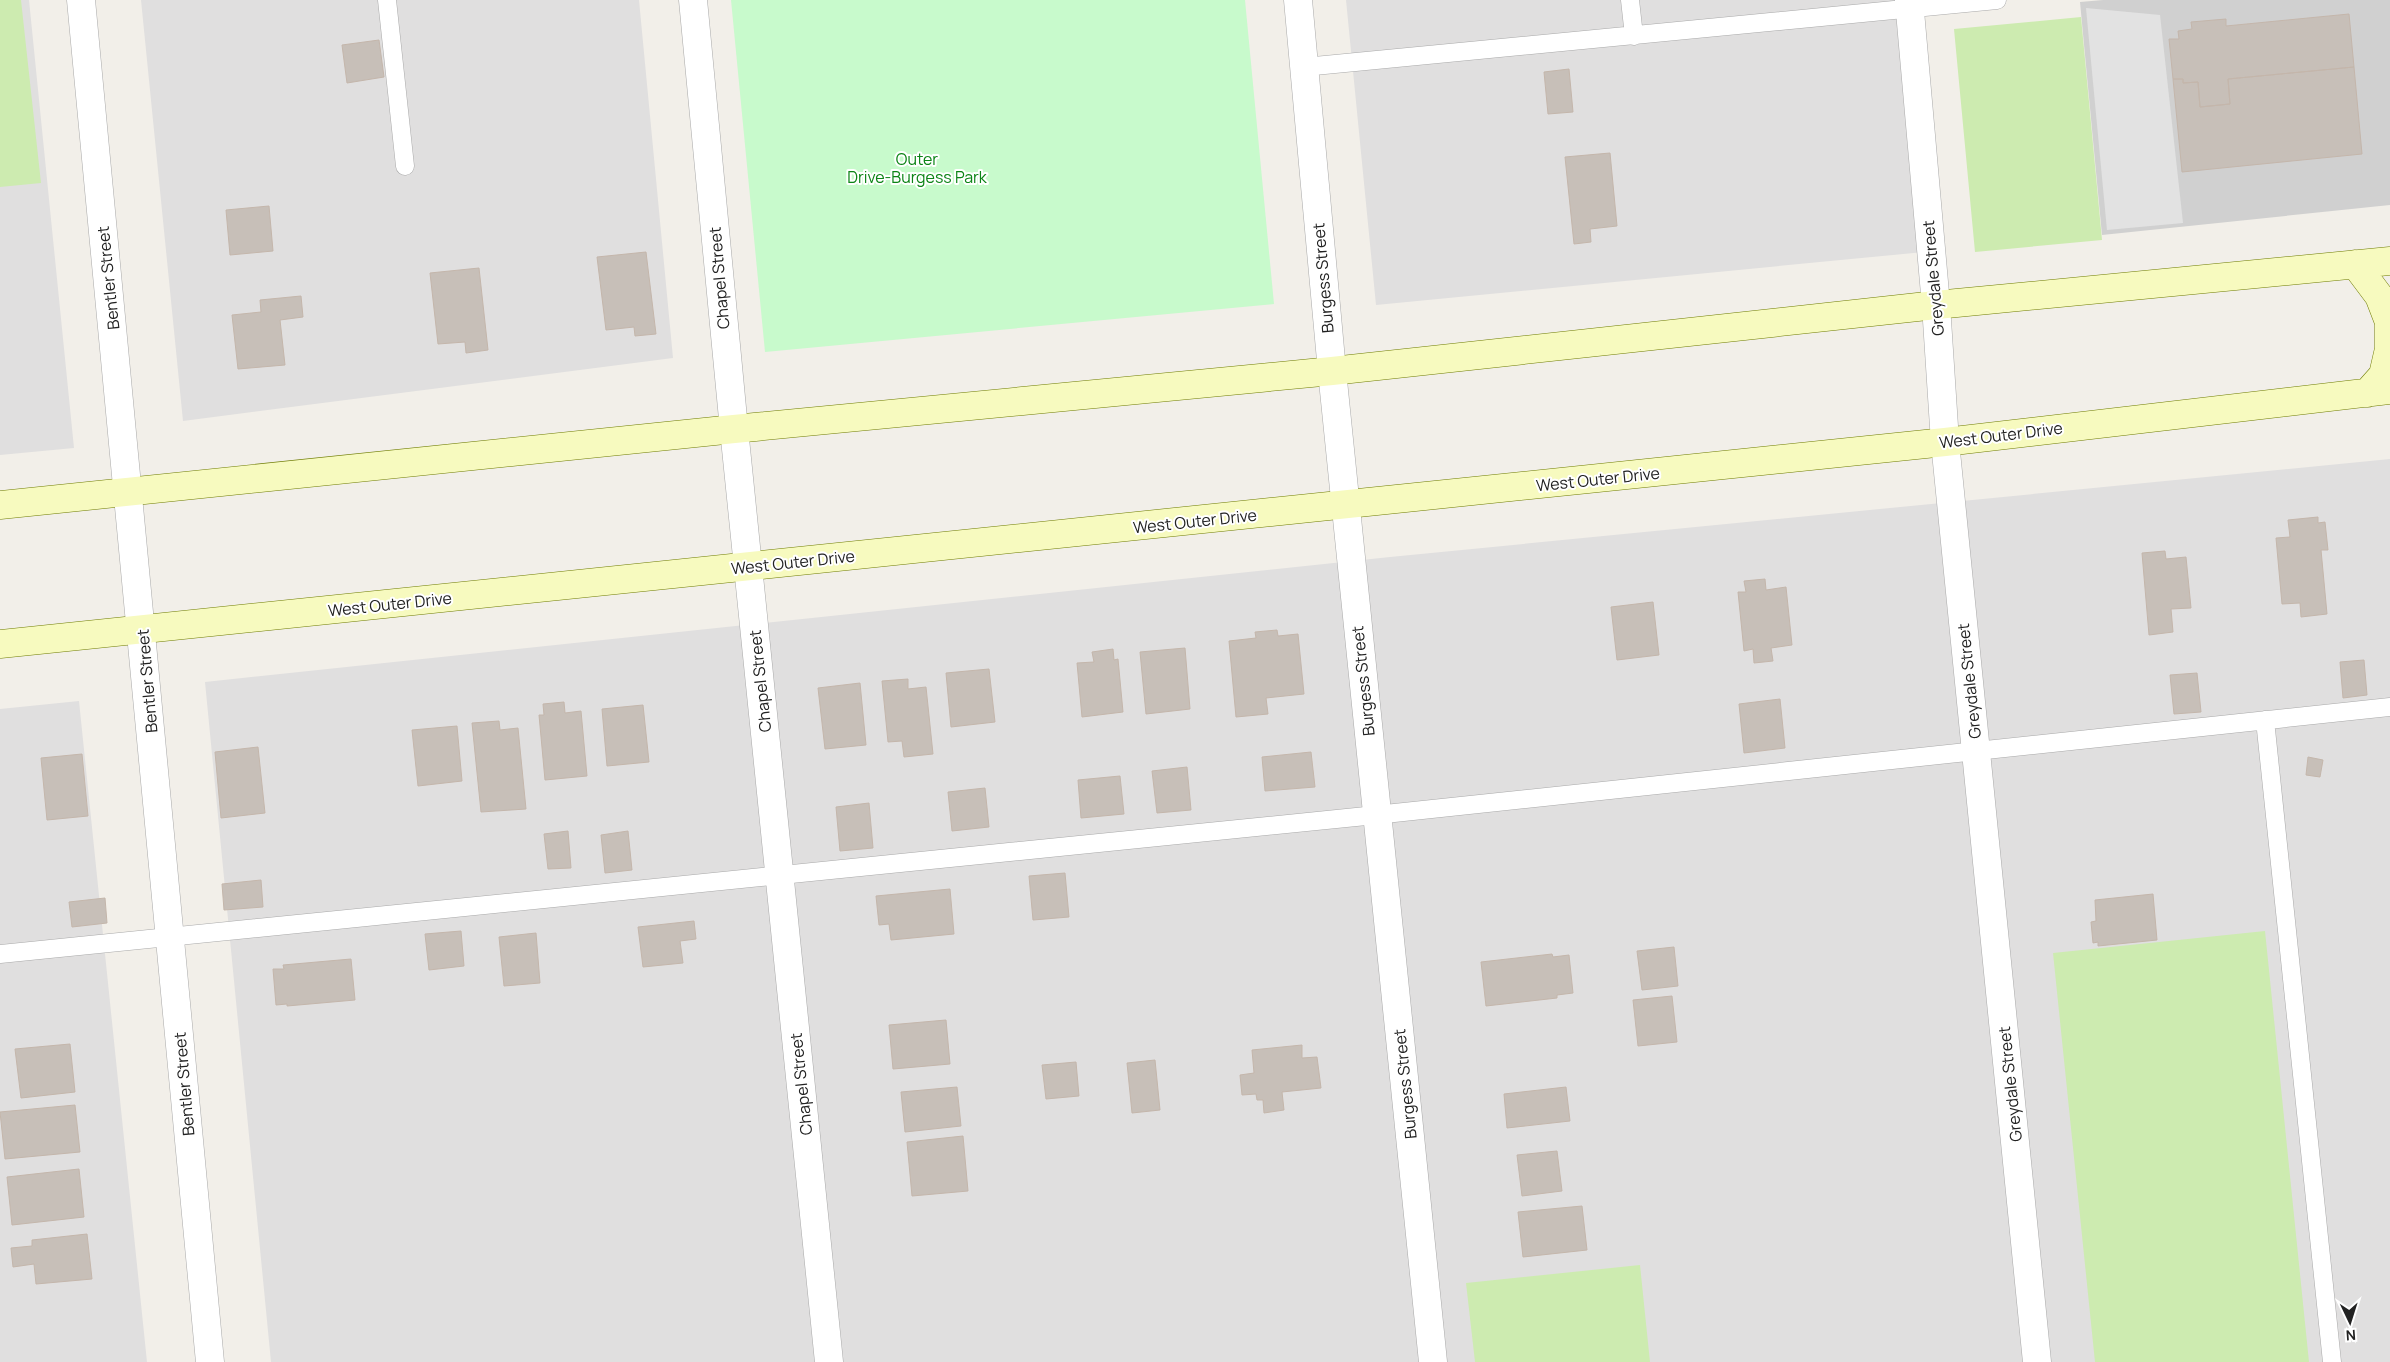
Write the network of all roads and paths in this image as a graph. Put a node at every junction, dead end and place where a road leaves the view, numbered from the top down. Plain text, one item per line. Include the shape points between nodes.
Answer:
1 (81, 0) edge
2 (388, 0) edge
3 (693, 0) edge
4 (1298, 0) edge
5 (1630, 0) edge
6 (1997, 0) edge
7 (1909, 4) edge
8 (1634, 36) junction
9 (1304, 67) junction
10 (405, 166) dead end
11 (2390, 261) edge
12 (2355, 264) junction
13 (1936, 306) junction
14 (1332, 372) junction
15 (2378, 392) edge
16 (734, 429) junction
17 (1945, 442) junction
18 (129, 492) junction
19 (0, 505) edge
20 (1345, 506) junction
21 (748, 567) junction
22 (142, 629) junction
23 (0, 644) edge
24 (2390, 706) edge
25 (2265, 720) junction
26 (1976, 751) junction
27 (1377, 814) junction
28 (780, 874) junction
29 (171, 937) junction
30 (0, 954) edge
31 (210, 1362) edge
32 (829, 1362) edge
33 (1433, 1362) edge
34 (2037, 1362) edge
35 (2332, 1362) edge

1 - 18 street, Bentler Street
2 - 10 lane
3 - 16 street, Chapel Street
4 - 9 street, Burgess Street
5 - 8 lane
6 - 7 lane
7 - 8 lane
7 - 13 street, Greydale Street
8 - 9 lane
9 - 14 street, Burgess Street
11 - 12 main road
12 - 13 main road
12 - 15 main road via 2379,296 2389,322 2388,348
13 - 14 main road
13 - 17 street, Greydale Street
14 - 16 main road
14 - 20 street, Burgess Street
15 - 17 main road, West Outer Drive
16 - 18 main road
16 - 21 street, Chapel Street
17 - 20 main road, West Outer Drive
17 - 26 street, Greydale Street
18 - 19 main road
18 - 22 street, Bentler Street
20 - 21 main road, West Outer Drive
20 - 27 street, Burgess Street
21 - 22 main road, West Outer Drive
21 - 28 street, Chapel Street
22 - 23 main road, West Outer Drive
22 - 29 street, Bentler Street
24 - 25 lane
25 - 26 lane
25 - 35 lane
26 - 27 lane
26 - 34 street, Greydale Street
27 - 28 lane
27 - 33 street, Burgess Street
28 - 29 lane
28 - 32 street, Chapel Street
29 - 30 lane
29 - 31 street, Bentler Street

